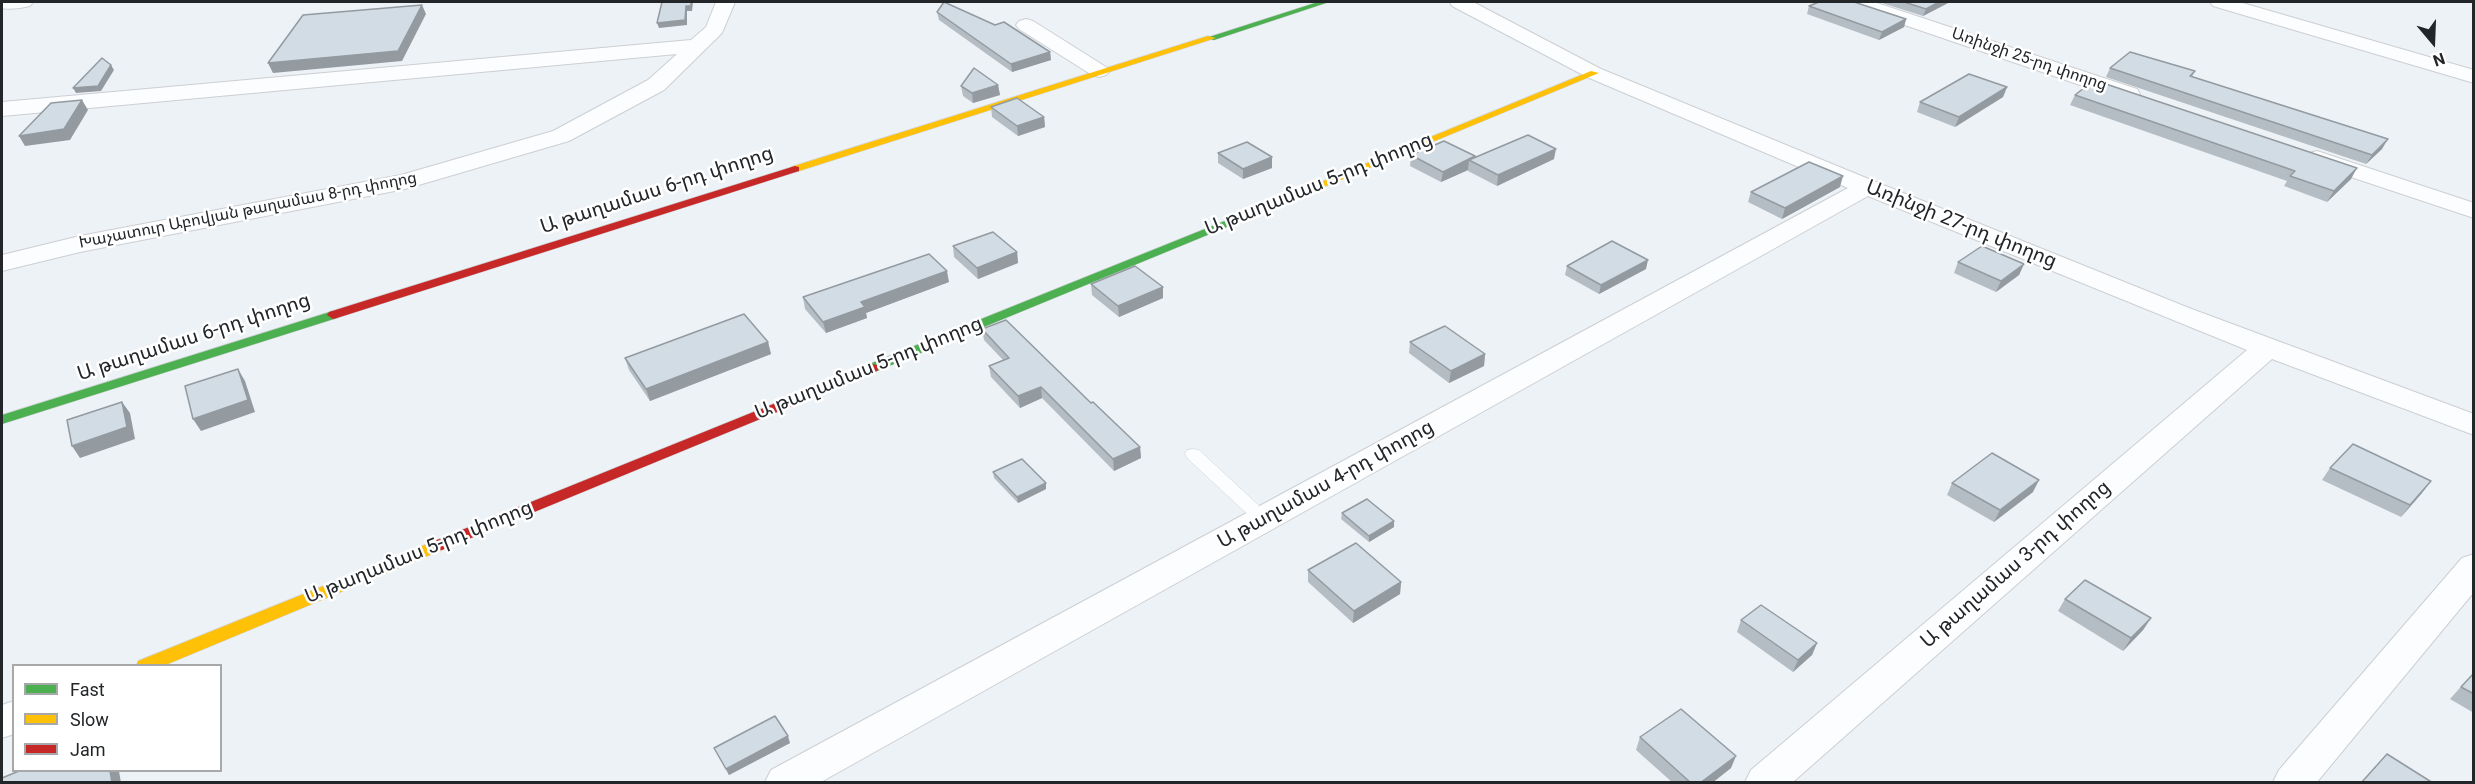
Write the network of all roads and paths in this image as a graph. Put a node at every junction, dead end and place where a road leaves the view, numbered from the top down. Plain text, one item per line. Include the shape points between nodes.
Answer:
1 (725, 2) edge
2 (1325, 2) edge
3 (1459, 2) edge
4 (1856, 2) edge
5 (2220, 2) edge
6 (1026, 25) dead end
7 (697, 46) junction
8 (1099, 71) junction
9 (1594, 73) junction
10 (2474, 77) edge
11 (2148, 101) edge
12 (2, 109) edge
13 (2294, 150) edge
14 (1867, 187) junction
15 (2474, 211) edge
16 (2, 263) edge
17 (2267, 348) junction
18 (2, 420) edge
19 (2474, 425) edge
20 (1193, 454) dead end
21 (1263, 519) junction
22 (2474, 567) edge
23 (149, 664) edge
24 (785, 783) edge
25 (1765, 783) edge
26 (2293, 783) edge

1 - 7 street, Խաչատուր Աբովյան թաղամաս 8-րդ փողոց via 715,29
2 - 8 street, Ա թաղամաս 6-րդ փողոց
3 - 9 street, Առինջի 27-րդ փողոց
4 - 11 street, Առինջի 25-րդ փողոց
5 - 10 street
6 - 8 street
7 - 12 street
7 - 16 street, Խաչատուր Աբովյան թաղամաս 8-րդ փողոց via 656,85 561,136 405,182 80,244
8 - 18 street, Ա թաղամաս 6-րդ փողոց
9 - 14 street, Առինջի 27-րդ փողոց
9 - 23 street, Ա թաղամաս 5-րդ փողոց
13 - 15 street
14 - 17 street, Առինջի 27-րդ փողոց
14 - 21 street, Ա թաղամաս 4-րդ փողոց
17 - 19 street, Առինջի 27-րդ փողոց
17 - 25 street, Ա թաղամաս 3-րդ փողոց
20 - 21 lane
21 - 24 street, Ա թաղամաս 4-րդ փողոց
22 - 26 street

